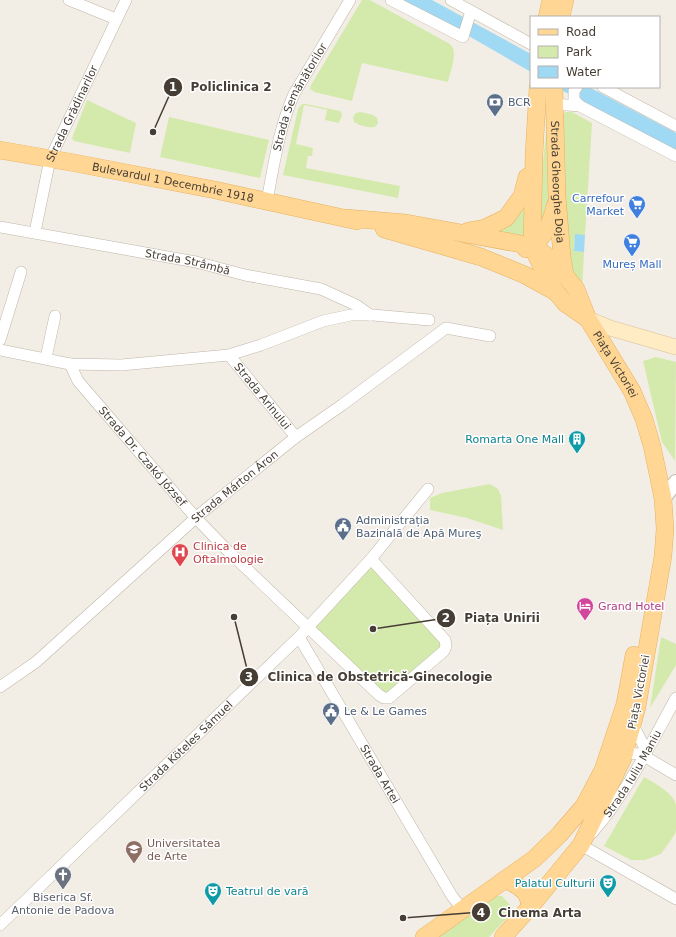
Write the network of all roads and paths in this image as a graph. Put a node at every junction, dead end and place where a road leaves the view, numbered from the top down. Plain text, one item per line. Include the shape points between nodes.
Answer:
1 (68, 0) edge
2 (126, 0) edge
3 (350, 0) edge
4 (391, 0) edge
5 (451, 0) edge
6 (550, 0) edge
7 (565, 0) edge
8 (471, 11) junction
9 (547, 16) edge
10 (562, 16) edge
11 (116, 19) junction
12 (530, 43) edge
13 (538, 88) edge
14 (554, 88) edge
15 (576, 88) edge
16 (605, 88) edge
17 (554, 104) junction
18 (580, 106) junction
19 (676, 126) edge
20 (0, 150) edge
21 (534, 154) junction
22 (676, 156) edge
23 (50, 159) junction
24 (557, 196) junction
25 (267, 201) junction
26 (346, 218) junction
27 (0, 227) edge
28 (35, 232) junction
29 (458, 232) junction
30 (532, 246) junction
31 (465, 252) junction
32 (21, 272) dead end
33 (565, 276) junction
34 (556, 292) junction
35 (370, 315) junction
36 (55, 316) dead end
37 (588, 319) junction
38 (429, 320) dead end
39 (490, 336) dead end
40 (0, 340) edge
41 (676, 347) edge
42 (0, 350) edge
43 (229, 355) junction
44 (46, 358) junction
45 (70, 364) junction
46 (296, 437) junction
47 (676, 482) edge
48 (428, 489) dead end
49 (663, 499) junction
50 (195, 517) junction
51 (670, 531) edge
52 (371, 559) junction
53 (309, 627) junction
54 (299, 638) junction
55 (1, 686) edge
56 (676, 698) edge
57 (633, 725) junction
58 (624, 754) junction
59 (644, 756) junction
60 (606, 759) junction
61 (676, 775) edge
62 (584, 806) junction
63 (581, 845) junction
64 (504, 880) junction
65 (676, 899) edge
66 (530, 907) junction
67 (462, 909) junction
68 (0, 925) edge
69 (424, 937) edge
70 (503, 937) edge

1 - 11 street
2 - 11 street, Strada Grădinarilor
3 - 25 street, Strada Semănătorilor via 294,94 282,124
4 - 8 street via 463,37
5 - 8 street
6 - 9 main road
7 - 10 main road
8 - 12 street
11 - 23 street, Strada Grădinarilor
13 - 21 main road, Strada Gheorghe Doja
14 - 17 main road, Strada Gheorghe Doja
15 - 18 street via 574,100
16 - 19 street
17 - 18 street
17 - 24 main road, Strada Gheorghe Doja
18 - 22 street
20 - 23 main road, Bulevardul 1 Decembrie 1918
21 - 29 main road via 522,196 506,218 484,228
21 - 30 main road, Strada Gheorghe Doja
23 - 25 main road, Bulevardul 1 Decembrie 1918
23 - 28 street, Strada Grădinarilor
24 - 30 main road via 551,222
24 - 33 main road, Strada Gheorghe Doja
25 - 26 main road, Bulevardul 1 Decembrie 1918
26 - 29 main road, Bulevardul 1 Decembrie 1918 via 406,223
26 - 31 main road, Bulevardul 1 Decembrie 1918
27 - 28 street, Strada Strâmbă
28 - 35 street, Strada Strâmbă via 196,262 245,275 321,289 356,305
29 - 30 main road, Bulevardul 1 Decembrie 1918
30 - 31 main road via 513,254
30 - 33 main road, Bulevardul 1 Decembrie 1918 via 552,259
30 - 34 main road, Piața Victoriei
31 - 34 main road, Bulevardul 1 Decembrie 1918 via 505,266
32 - 40 street
33 - 37 main road, Piața Victoriei via 576,289
34 - 37 main road, Piața Victoriei via 565,303
35 - 38 street, Strada Strâmbă
35 - 43 street, Strada Strâmbă via 351,315 323,321
36 - 44 street
37 - 41 main road
37 - 49 main road, Piața Victoriei via 635,398 644,419
39 - 46 street, Strada Márton Áron via 446,328
42 - 44 street, Strada Strâmbă
43 - 45 street, Strada Strâmbă via 121,365
43 - 46 street, Strada Arinului
44 - 45 street, Strada Strâmbă
45 - 50 street, Strada Dr. Czakó József via 78,381
46 - 50 street, Strada Márton Áron
47 - 49 street
48 - 52 street, Strada Köteles Sámuel
49 - 51 main road, Piața Victoriei
50 - 53 street, Strada Dr. Czakó József
50 - 55 street, Strada Márton Áron via 36,662
51 - 57 main road, Piața Victoriei via 663,556
51 - 60 main road, Piața Victoriei via 654,556 625,704
52 - 53 street, Strada Köteles Sámuel
52 - 53 street, Strada Dr. Czakó József via 445,640 444,651 391,697 386,698 379,695
53 - 54 street, Strada Köteles Sámuel
54 - 67 street, Strada Artei
54 - 68 street, Strada Köteles Sámuel
56 - 59 street, Strada Iuliu Maniu
57 - 58 main road, Piața Victoriei
57 - 59 street via 644,746
58 - 59 street via 631,752
58 - 60 street
58 - 63 main road, Piața Victoriei
59 - 61 street
59 - 63 street, Strada Iuliu Maniu via 606,816
60 - 62 main road, Piața Victoriei
62 - 63 street
62 - 64 main road, Piața Victoriei via 534,860
63 - 65 street
63 - 66 main road, Piața Victoriei
64 - 66 main road via 524,889 530,900
64 - 67 main road, Piața Victoriei
66 - 70 main road, Piața Victoriei
67 - 69 main road, Piața Victoriei

